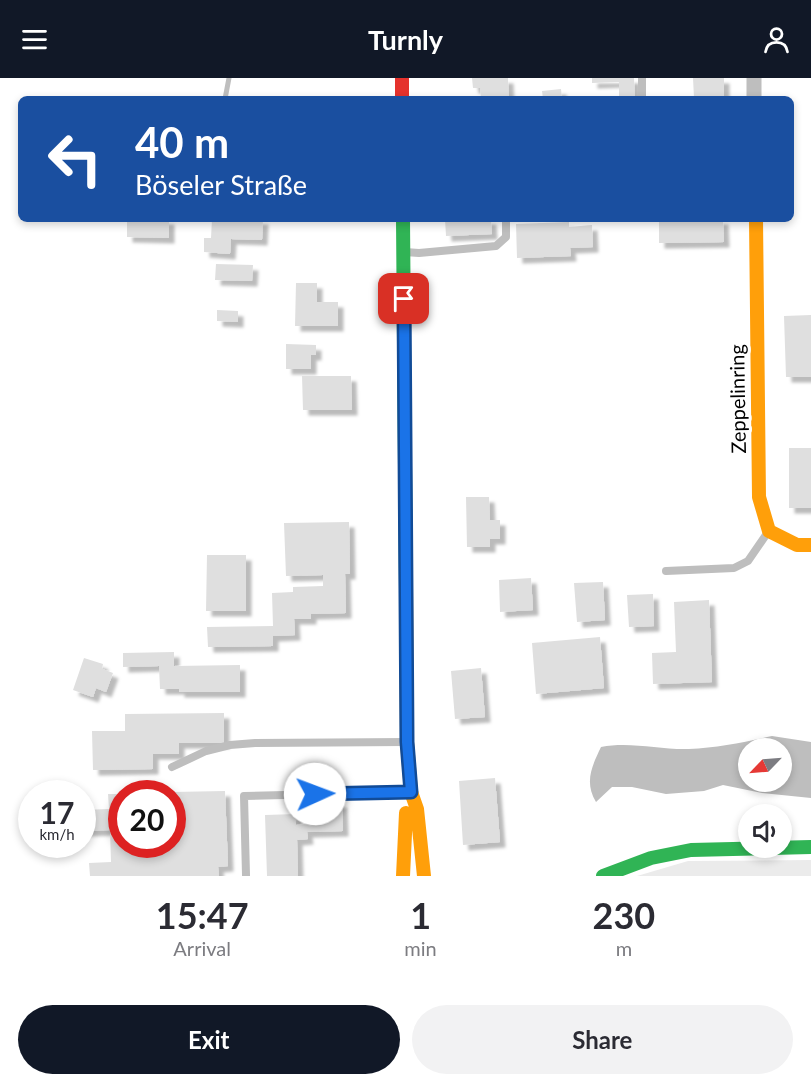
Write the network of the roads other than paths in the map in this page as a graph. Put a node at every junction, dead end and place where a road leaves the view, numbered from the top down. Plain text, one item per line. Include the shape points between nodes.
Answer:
1 (402, 78) edge
2 (642, 78) edge
3 (754, 78) edge
4 (402, 96) edge
5 (642, 96) edge
6 (754, 96) edge
7 (404, 222) edge
8 (506, 222) edge
9 (756, 222) edge
10 (404, 252) junction
11 (769, 531) junction
12 (811, 545) edge
13 (666, 571) dead end
14 (407, 742) junction
15 (172, 767) dead end
16 (411, 792) junction
17 (811, 847) edge
18 (246, 875) edge
19 (403, 876) edge
20 (424, 876) edge
21 (603, 876) edge

1 - 4 main road
2 - 5 lane
3 - 6 street
7 - 10 main road
8 - 10 lane via 506,237 496,246
9 - 11 main road, Zeppelinring via 759,496
10 - 14 main road
11 - 12 main road via 797,545
11 - 13 lane via 747,561 734,568
14 - 15 lane via 230,745
14 - 16 main road
16 - 18 lane via 244,796
16 - 19 main road via 406,811
16 - 20 main road via 417,809
17 - 21 main road via 691,850 651,858

